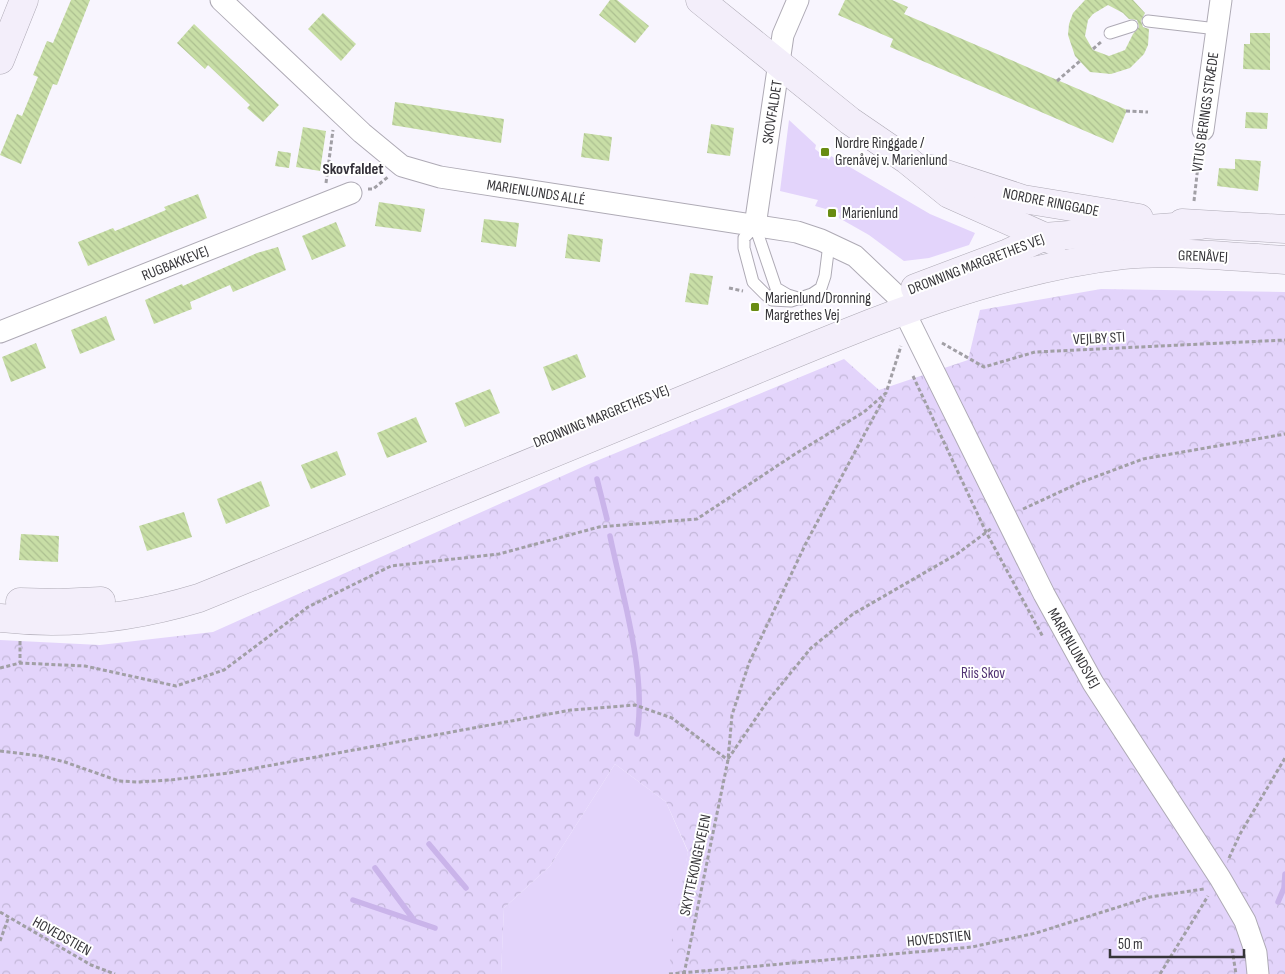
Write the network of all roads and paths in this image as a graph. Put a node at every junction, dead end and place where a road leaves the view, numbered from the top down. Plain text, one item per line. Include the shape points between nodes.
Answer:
1 (24, 0) edge
2 (221, 0) edge
3 (700, 0) edge
4 (798, 0) edge
5 (1221, 0) edge
6 (1148, 21) dead end
7 (1132, 26) dead end
8 (1217, 29) junction
9 (1110, 33) dead end
10 (0, 60) edge
11 (1080, 61) dead end
12 (779, 64) junction
13 (1057, 81) dead end
14 (336, 109) junction
15 (1126, 111) dead end
16 (1148, 112) dead end
17 (1202, 130) joint
18 (906, 160) junction
19 (402, 166) junction
20 (350, 193) joint
21 (323, 204) junction
22 (1006, 222) junction
23 (1196, 225) junction
24 (754, 226) junction
25 (1285, 229) edge
26 (1043, 237) junction
27 (829, 244) junction
28 (1008, 254) junction
29 (1121, 256) junction
30 (1285, 260) edge
31 (729, 288) dead end
32 (748, 292) dead end
33 (801, 299) junction
34 (899, 303) junction
35 (0, 332) edge
36 (1285, 340) edge
37 (902, 343) dead end
38 (941, 343) dead end
39 (886, 393) junction
40 (1285, 434) edge
41 (1009, 516) junction
42 (0, 599) edge
43 (0, 618) edge
44 (0, 668) edge
45 (0, 751) edge
46 (1285, 758) edge
47 (728, 760) junction
48 (1213, 885) junction
49 (1208, 896) junction
50 (1212, 903) dead end
51 (0, 912) edge
52 (8, 918) junction
53 (0, 941) edge
54 (1230, 943) dead end
55 (684, 973) edge
56 (115, 974) edge
57 (669, 974) edge
58 (1160, 974) edge
59 (1236, 974) edge
60 (1258, 974) edge

1 - 10 street
2 - 14 street, MARIENLUNDS ALLÉ
3 - 12 street, NORDRE RINGGADE
4 - 12 street, SKOVFALDET via 784,35
5 - 8 street, VITUS BERINGS STRÆDE
6 - 8 lane
7 - 9 lane
8 - 17 street, VITUS BERINGS STRÆDE
11 - 13 path
12 - 18 street, NORDRE RINGGADE via 850,121
12 - 24 street, SKOVFALDET
14 - 19 street, MARIENLUNDS ALLÉ
14 - 21 path
15 - 16 path
17 - 23 path, VITUS BERINGS STRÆDE
18 - 22 street, NORDRE RINGGADE via 949,194
18 - 23 street, NORDRE RINGGADE via 1023,199
19 - 20 path via 373,188
19 - 24 street, MARIENLUNDS ALLÉ via 440,177
20 - 21 street, RUGBAKKEVEJ
21 - 35 street, RUGBAKKEVEJ
22 - 26 street, NORDRE RINGGADE
22 - 28 street via 1014,232 1014,243
23 - 25 street, GRENÅVEJ
23 - 26 street, DRONNING MARGRETHES VEJ
24 - 27 street, MARIENLUNDS ALLÉ via 797,232
24 - 33 lane via 776,288
24 - 33 lane via 744,238 753,282 772,300
26 - 28 street, DRONNING MARGRETHES VEJ
26 - 29 street, NORDRE RINGGADE via 1095,253
27 - 33 lane via 820,288
27 - 34 street, MARIENLUNDS ALLÉ via 855,256
28 - 34 street, DRONNING MARGRETHES VEJ
29 - 30 street, GRENÅVEJ via 1145,254
29 - 34 street, DRONNING MARGRETHES VEJ via 1042,270
31 - 32 path
34 - 41 street, MARIENLUNDSVEJ
34 - 42 street, DRONNING MARGRETHES VEJ via 741,360 192,580 130,597 94,602 58,604
34 - 43 street, DRONNING MARGRETHES VEJ via 199,598 93,621 58,623
36 - 38 path, VEJLBY STI via 1035,352 984,367
37 - 39 path, SKYTTEKONGEVEJEN
39 - 44 path via 864,412 697,519 599,527 499,554 392,566 308,607 224,670 176,686 85,666 20,663
39 - 47 path, SKYTTEKONGEVEJEN via 807,541 748,663 732,715
40 - 41 path via 1143,460 1079,483
41 - 47 path via 956,554 853,614 812,648 767,702
41 - 48 street, MARIENLUNDSVEJ via 1044,594 1093,683
45 - 47 path via 41,756 120,780 162,781 229,773 571,710 635,705 672,718
46 - 48 path
47 - 55 path, SKYTTEKONGEVEJEN
48 - 49 path
48 - 49 path
48 - 55 path, HOVEDSTIEN via 1150,897 1036,933 972,947
48 - 60 street, MARIENLUNDSVEJ via 1250,935
49 - 50 path
49 - 58 path
51 - 52 path, HOVEDSTIEN
52 - 53 path
52 - 56 path, HOVEDSTIEN via 91,965
54 - 59 path
55 - 57 path, HOVEDSTIEN

